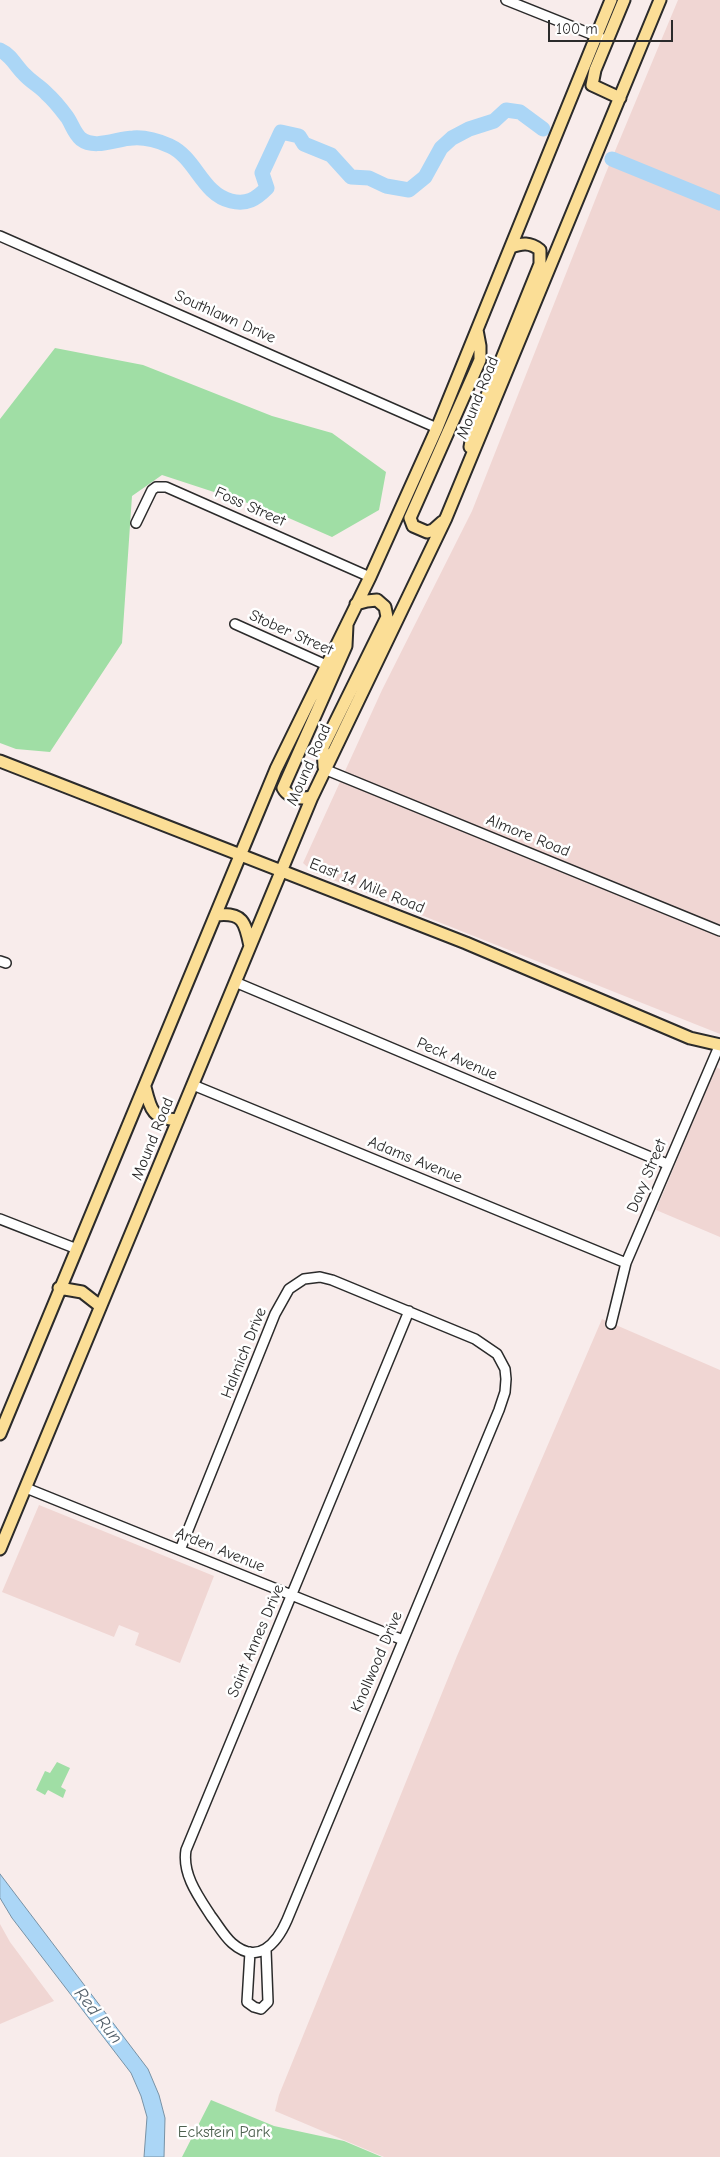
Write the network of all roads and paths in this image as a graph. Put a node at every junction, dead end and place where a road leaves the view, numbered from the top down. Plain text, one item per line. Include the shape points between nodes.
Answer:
1 (506, 0) edge
2 (611, 0) edge
3 (624, 0) edge
4 (660, 0) edge
5 (602, 38) junction
6 (620, 98) junction
7 (0, 236) edge
8 (510, 247) junction
9 (477, 330) junction
10 (437, 428) junction
11 (468, 463) junction
12 (446, 518) junction
13 (136, 523) dead end
14 (370, 577) junction
15 (356, 604) junction
16 (235, 624) dead end
17 (330, 667) junction
18 (0, 761) edge
19 (324, 769) junction
20 (312, 797) junction
21 (241, 854) junction
22 (282, 870) junction
23 (216, 915) junction
24 (720, 931) edge
25 (250, 946) junction
26 (235, 982) junction
27 (720, 1044) edge
28 (193, 1085) junction
29 (145, 1087) junction
30 (178, 1120) junction
31 (667, 1164) junction
32 (0, 1219) edge
33 (77, 1249) junction
34 (626, 1263) junction
35 (60, 1288) junction
36 (100, 1306) junction
37 (409, 1311) junction
38 (610, 1324) dead end
39 (0, 1434) edge
40 (26, 1488) junction
41 (0, 1549) edge
42 (180, 1550) junction
43 (291, 1595) junction
44 (403, 1640) junction
45 (266, 1950) junction
46 (250, 1952) junction

1 - 5 street
2 - 5 main road, Mound Road
3 - 5 main road
4 - 6 main road, Mound Road
5 - 6 main road via 592,85
5 - 8 main road, Mound Road
6 - 11 main road, Mound Road
7 - 10 street, Southlawn Drive
8 - 9 main road, Mound Road
8 - 11 main road via 534,246 540,250 540,264 473,430
9 - 10 main road, Mound Road
9 - 12 main road via 480,360 410,518 413,526 427,532
10 - 14 main road, Mound Road
11 - 12 main road, Mound Road
12 - 19 main road, Mound Road
13 - 14 street, Foss Street via 152,490 166,487
14 - 15 main road, Mound Road
15 - 17 main road, Mound Road
15 - 19 main road via 377,600 385,607 387,617 323,747
16 - 17 street, Stober Street
17 - 20 main road via 282,788 300,799
17 - 21 main road, Mound Road via 276,769
18 - 21 main road, East 14 Mile Road
19 - 20 main road, Mound Road
19 - 24 street, Almore Road
20 - 22 main road, Mound Road
21 - 22 main road, East 14 Mile Road
21 - 23 main road, Mound Road
22 - 25 main road, Mound Road
22 - 27 main road, East 14 Mile Road via 534,971 690,1038
23 - 25 main road via 238,917 246,926
23 - 29 main road, Mound Road
25 - 26 main road, Mound Road
26 - 28 main road, Mound Road
26 - 31 street, Peck Avenue
27 - 31 street, Davy Street
28 - 30 main road, Mound Road
28 - 34 street, Adams Avenue
29 - 30 main road via 154,1113 163,1119
29 - 33 main road, Mound Road
30 - 36 main road, Mound Road
31 - 34 street, Davy Street
32 - 33 street
33 - 35 main road, Mound Road
34 - 38 street, Davy Street
35 - 36 main road via 82,1292
35 - 39 main road, Mound Road
36 - 40 main road, Mound Road
37 - 42 street, Halmich Drive via 320,1278 304,1279 289,1289 275,1314
37 - 43 street, Saint Annes Drive
37 - 44 street, Knollwood Drive via 489,1347 502,1360 506,1379 498,1410
40 - 41 main road, Mound Road
40 - 42 street, Arden Avenue
42 - 43 street, Arden Avenue
43 - 44 street, Arden Avenue
43 - 46 street, Saint Annes Drive via 185,1858 189,1877 205,1906 226,1936 238,1948
44 - 45 street, Knollwood Drive via 287,1920
45 - 46 street
45 - 46 street via 268,2002 261,2009 248,2002

